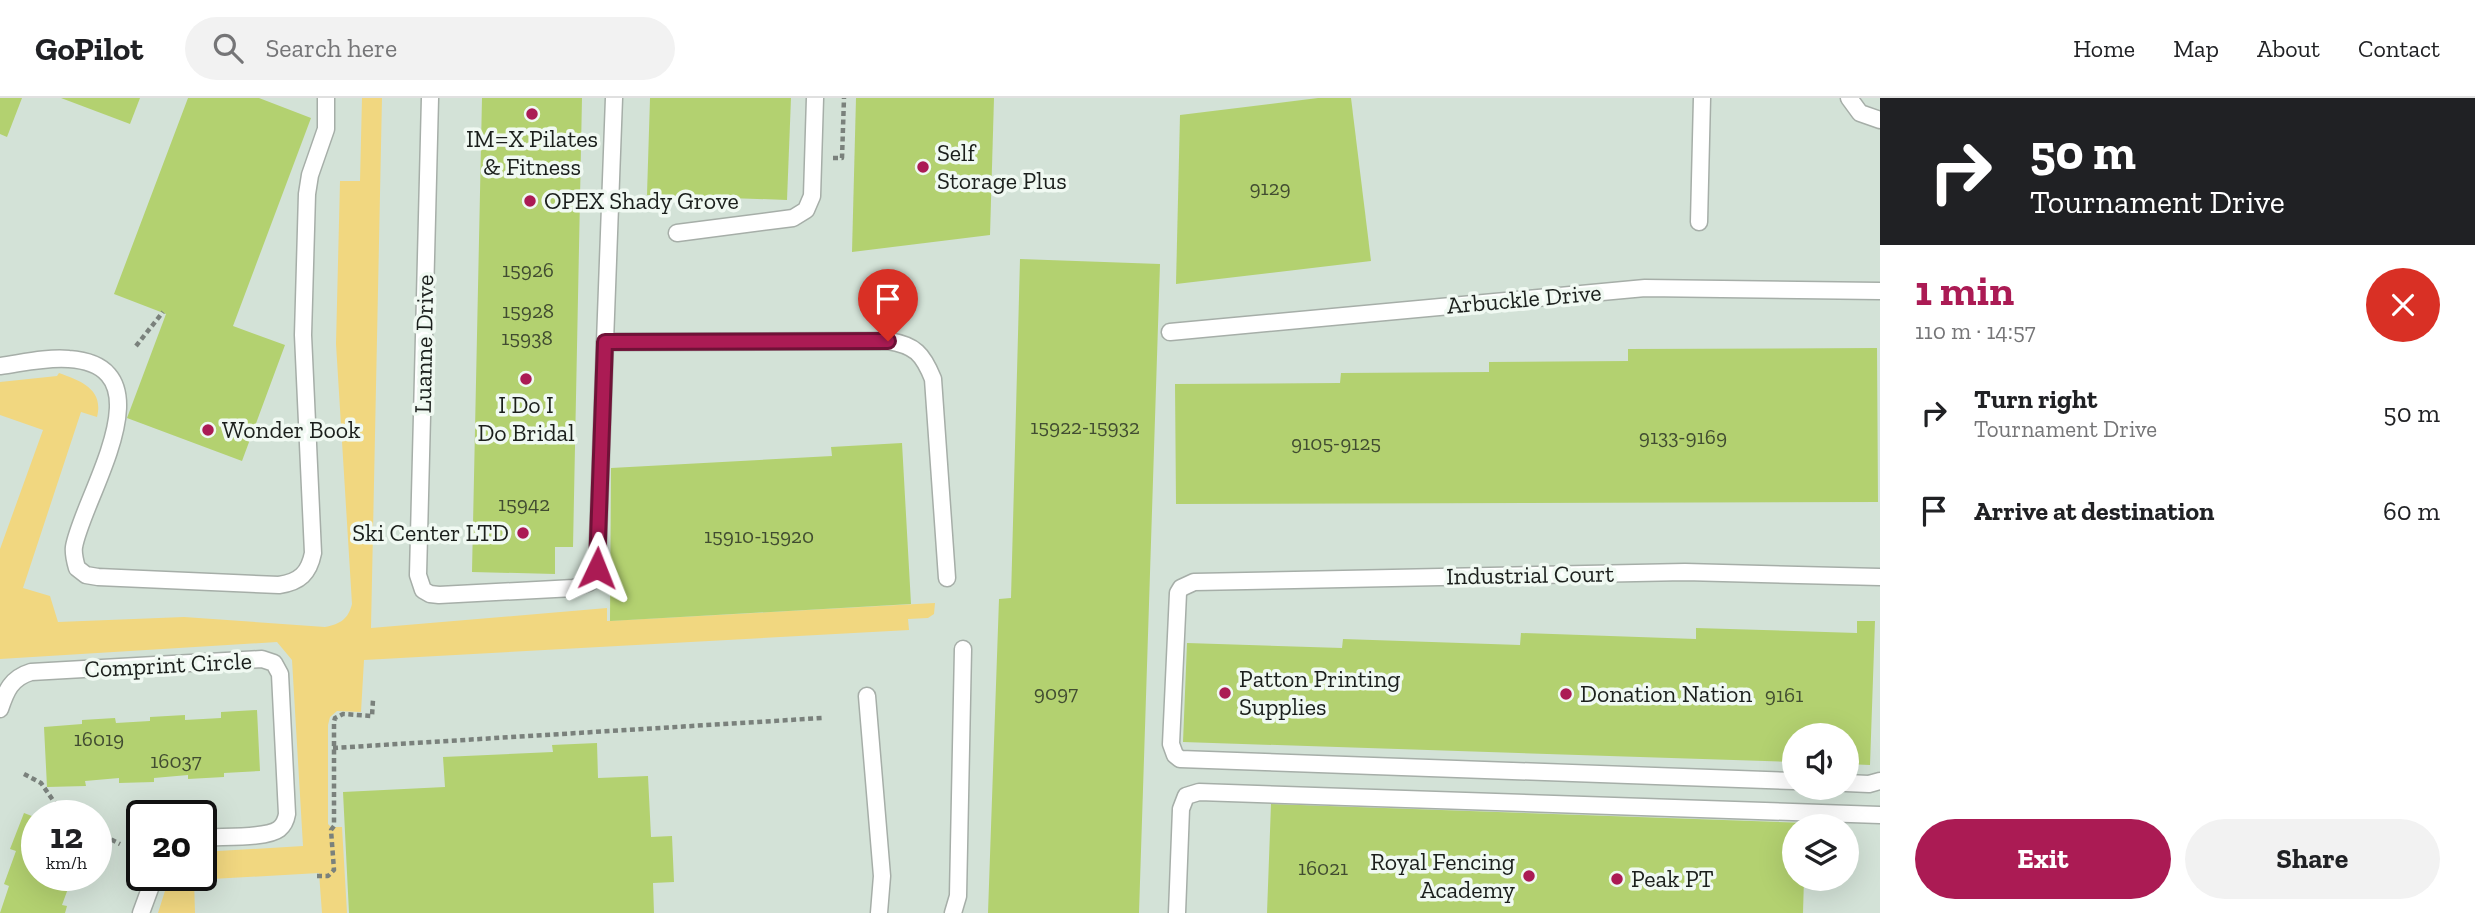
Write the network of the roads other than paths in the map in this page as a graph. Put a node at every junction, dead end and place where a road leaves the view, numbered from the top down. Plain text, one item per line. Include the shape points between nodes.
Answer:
1 (326, 98) edge
2 (430, 98) edge
3 (614, 98) edge
4 (815, 98) edge
5 (1702, 98) edge
6 (1849, 98) edge
7 (1880, 120) edge
8 (1699, 222) dead end
9 (677, 233) dead end
10 (1880, 292) edge
11 (1170, 331) dead end
12 (605, 342) junction
13 (0, 366) edge
14 (1880, 577) edge
15 (947, 578) dead end
16 (963, 649) dead end
17 (867, 696) dead end
18 (0, 709) edge
19 (1880, 780) edge
20 (1782, 782) edge
21 (1859, 784) edge
22 (1880, 815) edge
23 (217, 837) edge
24 (149, 891) edge
25 (141, 913) edge
26 (880, 913) edge
27 (953, 913) edge
28 (1177, 913) edge

1 - 13 lane via 326,128 307,194 303,334 313,553 304,576 279,584 86,575 77,568 74,547 114,437 116,390 108,375 78,360
2 - 12 lane, Luanne Drive via 418,575 423,590 439,595 574,589 590,582 597,568
3 - 12 lane
4 - 9 lane via 811,196 806,210 793,218
5 - 8 lane
6 - 7 lane via 1860,113
10 - 11 lane, Arbuckle Drive via 1645,288
12 - 15 lane via 888,341 917,351 933,379
14 - 20 lane, Industrial Court via 1671,572 1194,582 1181,588 1177,600 1171,744 1180,759
16 - 27 lane via 958,896
17 - 26 lane via 882,876
18 - 23 lane, Comprint Circle via 11,683 31,673 262,659 274,663 279,674 286,821 269,833
19 - 21 lane
22 - 28 lane via 1199,792 1186,796 1181,808
24 - 25 lane

